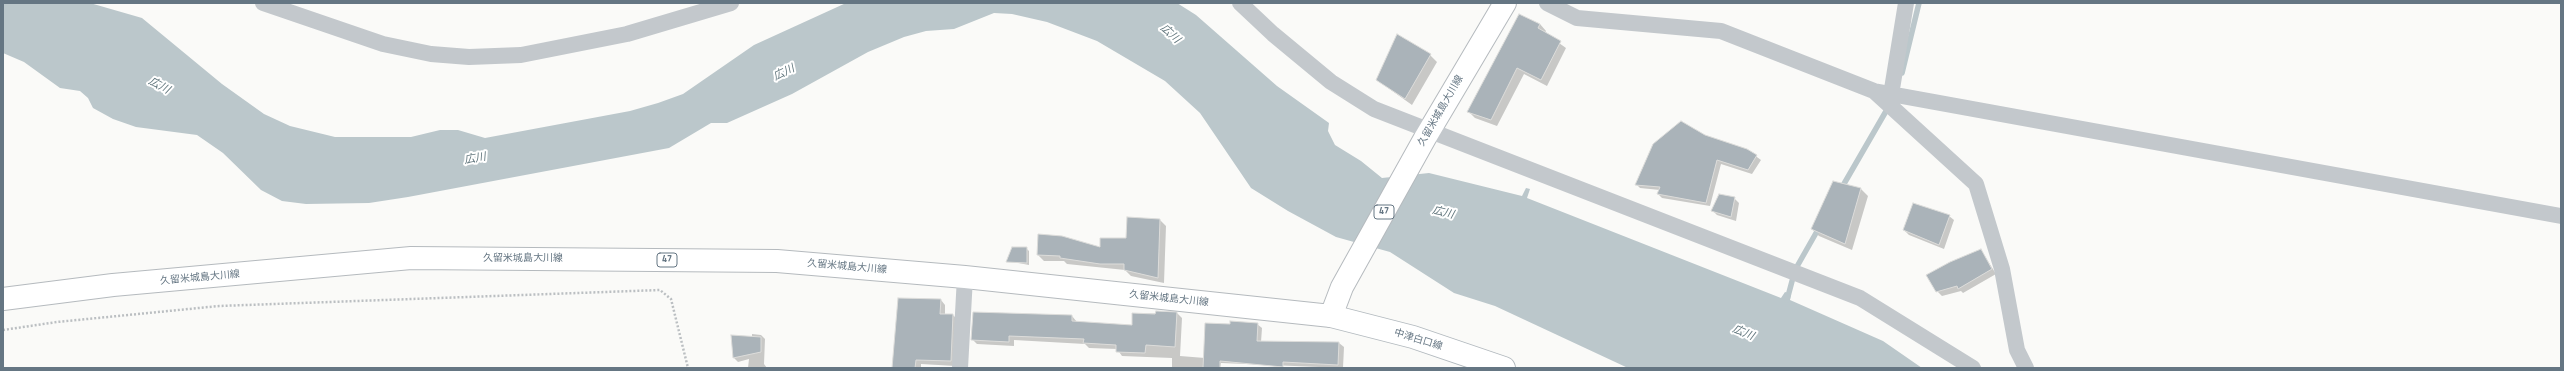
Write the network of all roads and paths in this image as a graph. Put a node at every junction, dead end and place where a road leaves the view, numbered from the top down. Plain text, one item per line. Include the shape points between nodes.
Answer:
1 (262, 3) edge
2 (731, 3) edge
3 (1240, 3) edge
4 (1505, 3) edge
5 (1547, 3) edge
6 (1906, 3) edge
7 (1874, 91) junction
8 (1891, 95) junction
9 (1428, 134) junction
10 (2561, 216) edge
11 (965, 277) junction
12 (3, 299) edge
13 (1331, 316) junction
14 (3, 330) edge
15 (688, 368) edge
16 (960, 368) edge
17 (1504, 368) edge
18 (1973, 368) edge
19 (2026, 368) edge

1 - 2 street via 383,44 431,54 469,58 521,55 627,34
3 - 9 street via 1272,34 1332,82 1374,109
4 - 9 main road, 久留米城島大川線 / 47
5 - 7 street via 1576,18 1721,31
6 - 8 street
7 - 8 street
7 - 19 street via 1976,184 2002,269 2017,350
8 - 10 street
9 - 13 main road, 久留米城島大川線 / 47 via 1342,287
9 - 18 street via 1860,298
11 - 12 main road, 久留米城島大川線 / 47 via 777,261 411,258
11 - 13 main road, 久留米城島大川線 / 47
11 - 16 street
13 - 17 main road, 中津白口線 via 1413,337
14 - 15 path via 220,306 660,290 671,299

